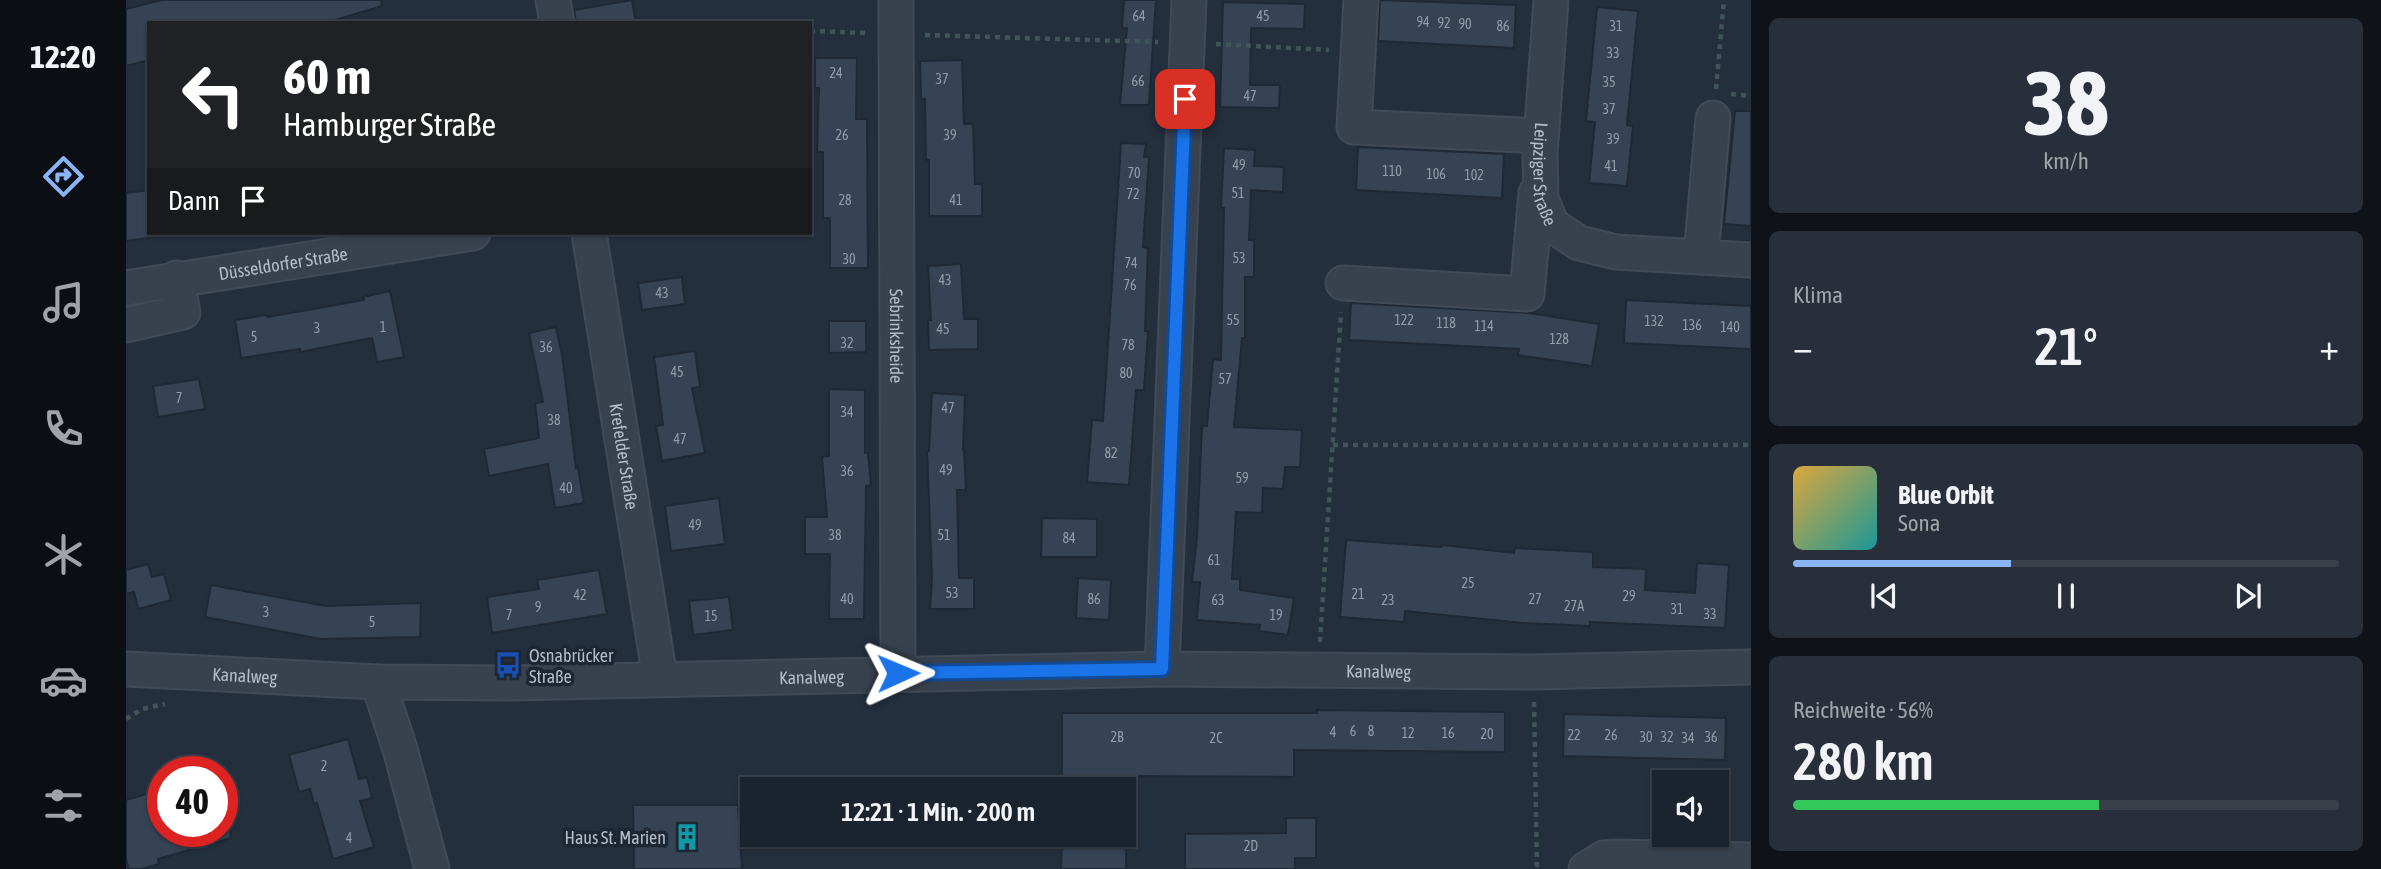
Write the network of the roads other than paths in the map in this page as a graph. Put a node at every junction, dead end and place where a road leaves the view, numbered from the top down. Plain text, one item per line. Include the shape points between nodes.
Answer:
1 (553, 0) edge
2 (896, 0) edge
3 (1189, 0) edge
4 (1361, 0) edge
5 (1551, 0) edge
6 (557, 21) edge
7 (1713, 118) road end
8 (1540, 146) junction
9 (460, 235) edge
10 (589, 235) edge
11 (1701, 257) junction
12 (1751, 260) edge
13 (176, 278) junction
14 (1343, 283) road end
15 (126, 288) edge
16 (126, 325) edge
17 (1751, 667) edge
18 (126, 669) edge
19 (1162, 669) junction
20 (898, 673) junction
21 (185, 674) junction
22 (660, 678) junction
23 (379, 682) junction
24 (126, 691) edge
25 (1751, 860) edge
26 (432, 869) edge
27 (1586, 869) edge

1 - 6 street
2 - 20 street, Sebrinksheide
3 - 19 street
4 - 8 street via 1354,127
5 - 8 street, Leipziger Straße
7 - 11 street
8 - 11 street, Leipziger Straße via 1541,199 1552,225 1579,243 1616,253
8 - 14 street via 1527,293
9 - 13 street, Düsseldorfer Straße
10 - 22 street, Krefelder Straße
11 - 12 street, Leipziger Straße
13 - 15 street, Düsseldorfer Straße
13 - 16 street via 183,312
17 - 19 street, Kanalweg via 1533,672
18 - 21 street, Kanalweg
19 - 20 street, Kanalweg
20 - 22 street, Kanalweg
21 - 23 street, Kanalweg
21 - 24 street
22 - 23 street, Kanalweg
23 - 26 street
25 - 27 street via 1615,857

